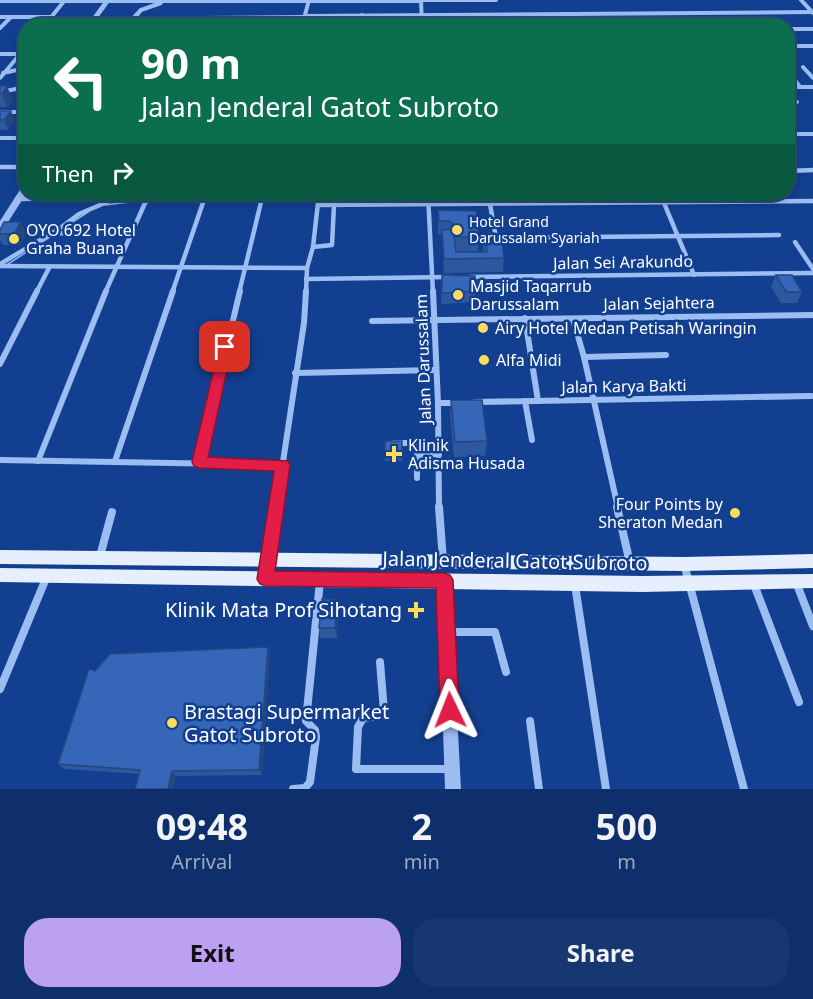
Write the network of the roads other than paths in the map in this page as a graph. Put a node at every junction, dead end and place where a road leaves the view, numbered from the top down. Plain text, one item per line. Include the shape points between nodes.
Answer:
1 (421, 0) edge
2 (496, 0) edge
3 (801, 0) edge
4 (0, 1) edge
5 (25, 1) edge
6 (65, 1) edge
7 (108, 1) edge
8 (149, 1) edge
9 (159, 1) edge
10 (165, 1) edge
11 (309, 1) edge
12 (813, 12) edge
13 (576, 14) junction
14 (362, 15) joint
15 (422, 15) junction
16 (305, 16) junction
17 (0, 17) edge
18 (11, 17) junction
19 (51, 17) joint
20 (95, 18) edge
21 (133, 18) joint
22 (578, 18) edge
23 (0, 28) edge
24 (795, 29) edge
25 (813, 29) edge
26 (795, 46) edge
27 (813, 46) edge
28 (0, 54) edge
29 (18, 54) edge
30 (18, 56) edge
31 (803, 68) dead end
32 (18, 70) edge
33 (2, 73) edge
34 (0, 78) edge
35 (813, 78) edge
36 (795, 80) edge
37 (795, 87) edge
38 (800, 87) junction
39 (813, 87) edge
40 (18, 89) edge
41 (0, 92) edge
42 (0, 112) edge
43 (18, 112) edge
44 (795, 134) edge
45 (813, 134) edge
46 (0, 138) edge
47 (18, 138) edge
48 (0, 167) edge
49 (18, 167) edge
50 (813, 170) edge
51 (795, 171) edge
52 (18, 199) edge
53 (109, 201) edge
54 (145, 201) edge
55 (204, 201) edge
56 (261, 201) edge
57 (318, 201) edge
58 (429, 201) edge
59 (813, 201) edge
60 (664, 203) junction
61 (429, 204) junction
62 (490, 204) junction
63 (318, 205) junction
64 (334, 205) junction
65 (0, 228) edge
66 (54, 233) junction
67 (88, 234) dead end
68 (779, 235) dead end
69 (679, 237) junction
70 (482, 238) dead end
71 (496, 238) junction
72 (431, 239) junction
73 (440, 239) edge
74 (795, 242) dead end
75 (312, 247) junction
76 (4, 266) edge
77 (116, 267) junction
78 (180, 267) junction
79 (245, 267) junction
80 (49, 268) junction
81 (307, 268) junction
82 (813, 271) edge
83 (0, 272) edge
84 (694, 275) junction
85 (433, 277) junction
86 (306, 279) junction
87 (813, 315) edge
88 (435, 318) junction
89 (525, 318) junction
90 (573, 319) junction
91 (372, 321) dead end
92 (666, 355) dead end
93 (584, 357) junction
94 (0, 364) edge
95 (436, 370) junction
96 (295, 373) junction
97 (811, 396) dead end
98 (592, 400) junction
99 (525, 401) junction
100 (538, 401) junction
101 (438, 403) junction
102 (532, 440) dead end
103 (385, 443) edge
104 (439, 443) junction
105 (439, 454) junction
106 (0, 460) edge
107 (38, 461) junction
108 (114, 461) junction
109 (199, 462) junction
110 (282, 465) junction
111 (417, 478) dead end
112 (112, 512) dead end
113 (0, 557) edge
114 (100, 557) junction
115 (54, 558) junction
116 (269, 560) junction
117 (443, 560) junction
118 (813, 561) edge
119 (630, 563) junction
120 (684, 564) junction
121 (0, 575) edge
122 (47, 576) junction
123 (266, 579) junction
124 (320, 580) junction
125 (444, 580) junction
126 (805, 581) edge
127 (753, 582) junction
128 (575, 583) junction
129 (690, 583) junction
130 (813, 626) edge
131 (446, 632) junction
132 (380, 662) dead end
133 (506, 672) dead end
134 (0, 689) edge
135 (799, 702) dead end
136 (530, 721) dead end
137 (452, 769) junction
138 (293, 789) edge
139 (453, 789) edge
140 (539, 789) edge
141 (606, 789) edge
142 (744, 789) edge

1 - 2 street
1 - 11 street
1 - 15 street
3 - 12 street
4 - 5 street
5 - 6 street
6 - 7 street
6 - 19 street
7 - 8 street
7 - 20 street
8 - 9 street
9 - 10 street
10 - 11 street
10 - 21 street via 141,10
11 - 16 street
12 - 13 street
13 - 15 street
13 - 22 street
14 - 15 street
14 - 16 street
16 - 21 street
17 - 18 street
18 - 19 street
18 - 23 street
24 - 25 street
26 - 27 street
28 - 29 street
30 - 33 street
31 - 35 street
32 - 33 street
33 - 34 street
36 - 38 street
37 - 38 street
38 - 39 street
40 - 41 street
42 - 43 street
44 - 45 street
46 - 47 street
48 - 49 street
50 - 51 street
52 - 65 street
53 - 66 street via 84,211
54 - 77 street
55 - 78 street
56 - 79 street
57 - 63 street
58 - 61 street, Jalan Darussalam
59 - 60 street
60 - 62 street
60 - 69 street
61 - 62 street
61 - 64 street
61 - 72 street, Jalan Darussalam
62 - 71 street
63 - 64 street
63 - 75 street
64 - 75 street via 332,245
66 - 67 street
66 - 76 street
68 - 69 street
69 - 71 street
69 - 84 street
70 - 71 street
72 - 73 street
72 - 85 street, Jalan Darussalam
74 - 82 street
75 - 81 street
76 - 80 street
76 - 83 street
77 - 78 street
77 - 80 street
77 - 107 street
78 - 79 street
78 - 108 street
79 - 81 street
79 - 109 street
80 - 94 street
81 - 86 street
82 - 84 street, Jalan Sei Arakundo
84 - 85 street, Jalan Sei Arakundo
85 - 86 street, Jalan Sei Arakundo
85 - 88 street, Jalan Darussalam
86 - 96 street via 304,323
87 - 90 street, Jalan Sejahtera
88 - 89 street, Jalan Sejahtera
88 - 91 street, Jalan Sejahtera
88 - 95 street, Jalan Darussalam
89 - 90 street, Jalan Sejahtera
89 - 100 street
90 - 93 street
92 - 93 street
93 - 98 street
95 - 96 street
95 - 101 street, Jalan Darussalam
96 - 110 street
97 - 98 street, Jalan Karya Bakti
98 - 100 street, Jalan Karya Bakti
98 - 119 street
99 - 100 street, Jalan Karya Bakti
99 - 101 street, Jalan Karya Bakti
99 - 102 street
101 - 104 street, Jalan Darussalam
103 - 104 street
104 - 105 street, Jalan Darussalam
105 - 111 street via 417,455
105 - 117 street, Jalan Darussalam
106 - 107 street
107 - 108 street
108 - 109 street
109 - 110 street
110 - 116 street
112 - 114 street
113 - 115 main road, Jalan Jenderal Gatot Subroto
114 - 115 main road, Jalan Jenderal Gatot Subroto
114 - 116 main road, Jalan Jenderal Gatot Subroto
115 - 122 main road
116 - 117 main road, Jalan Jenderal Gatot Subroto
116 - 123 street
117 - 119 main road, Jalan Jenderal Gatot Subroto
117 - 125 main road
118 - 120 main road, Jalan Jenderal Gatot Subroto
119 - 120 main road, Jalan Jenderal Gatot Subroto
120 - 129 street
121 - 122 main road, Jalan Jenderal Gatot Subroto
122 - 123 main road, Jalan Jenderal Gatot Subroto
122 - 134 street
123 - 124 main road, Jalan Jenderal Gatot Subroto
124 - 125 main road, Jalan Jenderal Gatot Subroto
124 - 138 street via 306,721 315,730 313,760 310,782 305,788
125 - 128 main road, Jalan Jenderal Gatot Subroto
125 - 131 street
126 - 127 main road, Jalan Jenderal Gatot Subroto
126 - 130 street
127 - 129 main road, Jalan Jenderal Gatot Subroto
127 - 135 street
128 - 129 main road, Jalan Jenderal Gatot Subroto
128 - 141 street
129 - 142 street
131 - 133 street via 495,632
131 - 137 street
132 - 137 street via 384,712 363,718 358,727 356,769
136 - 140 street
137 - 139 street

